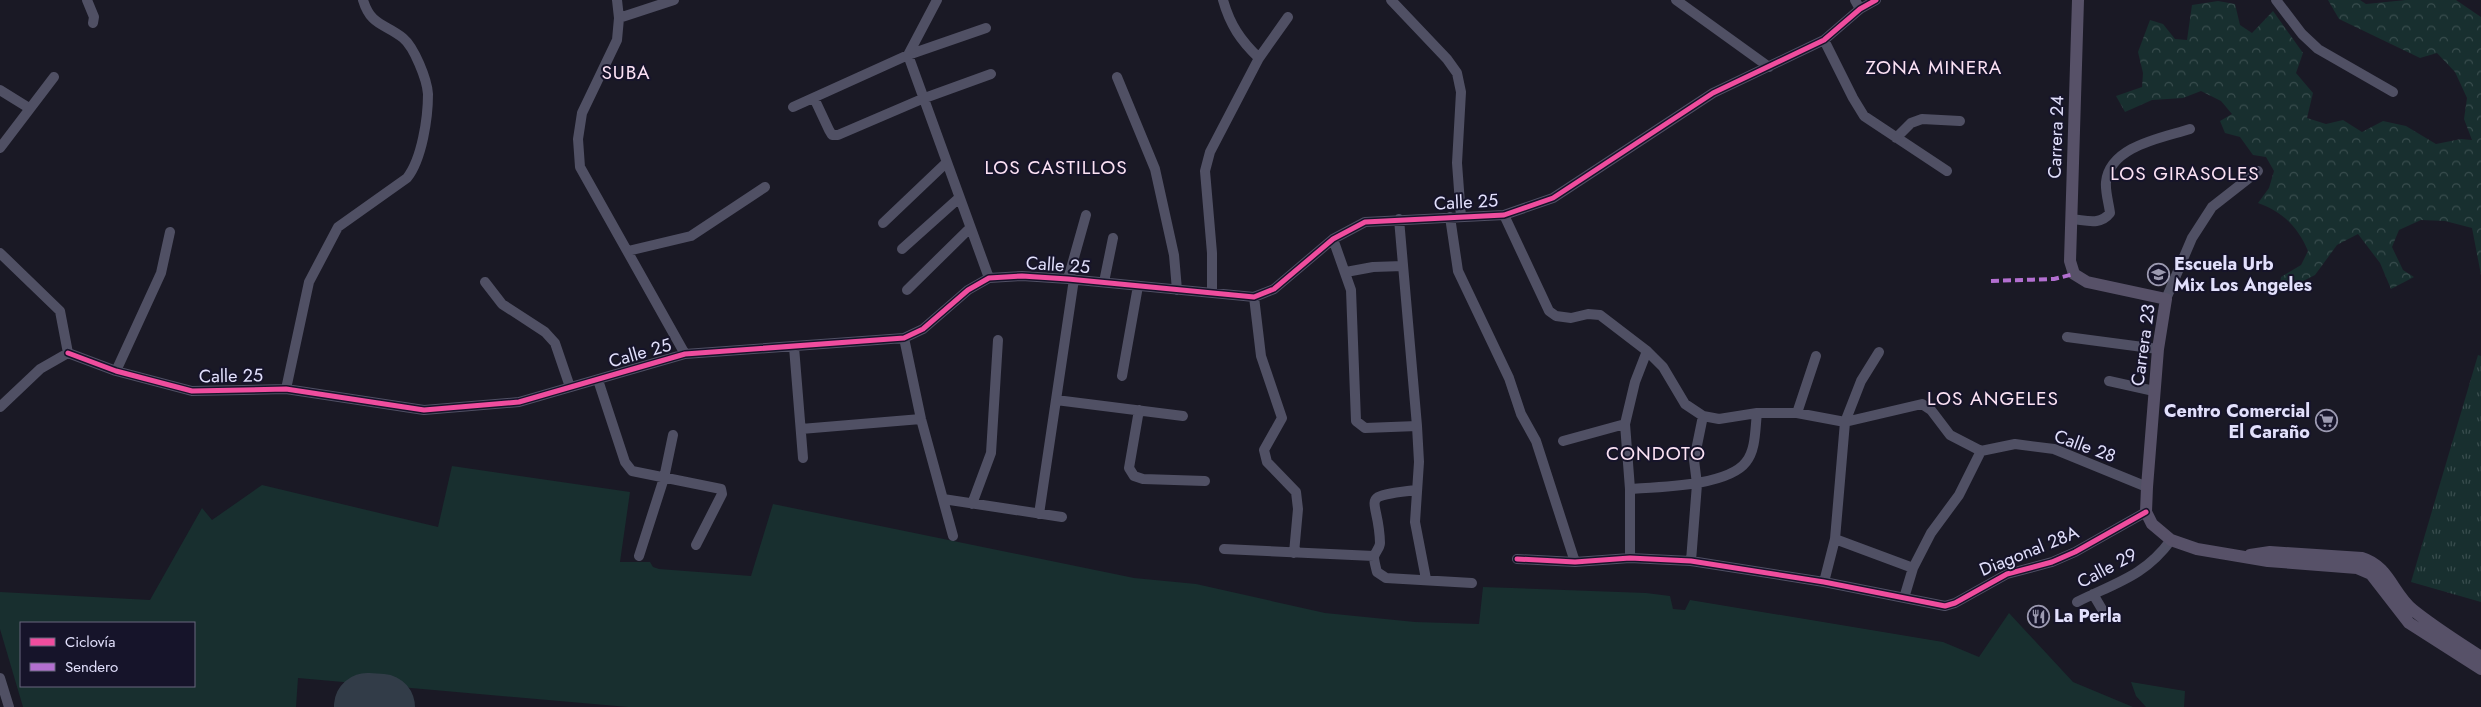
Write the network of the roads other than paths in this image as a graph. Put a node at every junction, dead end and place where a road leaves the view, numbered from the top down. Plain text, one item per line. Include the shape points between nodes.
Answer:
1 (88, 0) edge
2 (363, 0) edge
3 (617, 0) edge
4 (674, 0) edge
5 (937, 0) edge
6 (1224, 0) edge
7 (1391, 0) edge
8 (1676, 0) edge
9 (1876, 0) edge
10 (2078, 0) edge
11 (2276, 0) edge
12 (1858, 4) edge
13 (1288, 17) dead end
14 (619, 18) junction
15 (93, 23) dead end
16 (986, 28) dead end
17 (1824, 40) junction
18 (908, 55) junction
19 (1259, 58) junction
20 (1769, 67) junction
21 (991, 74) dead end
22 (54, 76) dead end
23 (1116, 77) dead end
24 (0, 90) edge
25 (2393, 92) dead end
26 (814, 98) junction
27 (922, 99) junction
28 (793, 107) dead end
29 (29, 108) junction
30 (1960, 121) dead end
31 (2190, 129) dead end
32 (1896, 138) junction
33 (0, 148) edge
34 (946, 163) junction
35 (1948, 171) dead end
36 (2258, 171) dead end
37 (765, 187) dead end
38 (959, 198) junction
39 (1086, 215) dead end
40 (1504, 215) junction
41 (1450, 217) junction
42 (1461, 217) junction
43 (1399, 219) junction
44 (2071, 219) junction
45 (883, 222) dead end
46 (970, 228) junction
47 (170, 232) dead end
48 (1112, 238) dead end
49 (1333, 239) junction
50 (902, 249) dead end
51 (628, 251) junction
52 (0, 253) edge
53 (1403, 266) junction
54 (1346, 272) junction
55 (988, 278) junction
56 (1071, 279) junction
57 (485, 282) dead end
58 (1104, 282) junction
59 (1138, 286) junction
60 (907, 290) dead end
61 (1177, 290) junction
62 (1212, 293) junction
63 (1254, 296) junction
64 (2166, 299) junction
65 (2067, 337) dead end
66 (904, 338) junction
67 (998, 340) dead end
68 (794, 347) junction
69 (2158, 349) junction
70 (1647, 351) junction
71 (1879, 352) dead end
72 (68, 353) junction
73 (685, 354) junction
74 (1816, 356) dead end
75 (116, 370) junction
76 (1122, 376) dead end
77 (598, 380) junction
78 (2109, 380) dead end
79 (570, 388) junction
80 (286, 389) junction
81 (2154, 391) junction
82 (1056, 400) junction
83 (0, 407) edge
84 (1139, 410) junction
85 (1757, 413) junction
86 (1797, 413) junction
87 (1183, 416) dead end
88 (1703, 416) junction
89 (922, 419) junction
90 (1845, 422) junction
91 (1625, 424) junction
92 (1417, 426) junction
93 (801, 428) junction
94 (673, 435) dead end
95 (1563, 441) dead end
96 (1981, 451) junction
97 (803, 458) dead end
98 (664, 478) junction
99 (1205, 481) dead end
100 (1697, 484) junction
101 (2147, 486) junction
102 (1630, 489) junction
103 (1416, 490) junction
104 (943, 499) junction
105 (972, 504) junction
106 (2146, 512) junction
107 (1039, 514) junction
108 (1062, 517) dead end
109 (953, 536) dead end
110 (1835, 539) junction
111 (2171, 540) junction
112 (696, 545) dead end
113 (1224, 549) dead end
114 (1294, 553) junction
115 (639, 556) dead end
116 (1374, 556) junction
117 (2245, 556) junction
118 (1630, 558) junction
119 (1517, 559) dead end
120 (1691, 561) junction
121 (1575, 562) junction
122 (1913, 568) junction
123 (1426, 579) junction
124 (1824, 582) junction
125 (1472, 583) dead end
126 (2093, 594) junction
127 (1904, 598) junction
128 (2077, 602) dead end
129 (2106, 616) dead end
130 (2481, 657) edge
131 (2481, 669) edge
132 (0, 678) edge
133 (9, 707) edge

1 - 15 street
2 - 80 street via 372,19 404,39 423,72 428,93 422,143 415,168 407,178 338,228 309,282
3 - 14 street
4 - 14 street
5 - 18 street
6 - 19 street via 1229,20 1244,44
7 - 42 street via 1447,59 1457,74 1461,92 1457,163
8 - 20 street
9 - 12 street, Calle 25
10 - 44 main road, Carrera 24
11 - 25 street via 2318,49
12 - 17 street, Calle 25
13 - 19 street
14 - 51 street via 617,40 582,113 578,139 580,166
16 - 18 street
17 - 20 street, Calle 25
17 - 32 street via 1864,116
18 - 26 street
18 - 27 street
19 - 62 street via 1210,152 1205,171
20 - 40 street, Calle 25 via 1713,93 1552,198
21 - 27 street
22 - 29 street
23 - 61 street via 1154,168 1174,254
24 - 29 street
26 - 27 street via 832,135
26 - 28 street
27 - 34 street
29 - 33 street
30 - 32 street via 1922,119 1911,123
31 - 44 street via 2129,150 2112,166 2106,182 2110,213 2106,218 2100,222
32 - 35 street
34 - 38 street
34 - 45 street
36 - 64 street, Carrera 23 via 2212,207 2192,238
37 - 51 street via 691,236
38 - 46 street
38 - 50 street
39 - 56 street
40 - 42 street, Calle 25
40 - 70 street via 1549,311 1556,316 1571,318 1600,315
41 - 42 street, Calle 25
41 - 43 street, Calle 25
41 - 121 street via 1458,270 1509,378 1521,414 1536,440
43 - 49 street, Calle 25 via 1365,222
43 - 53 street
44 - 64 main road, Carrera 24 via 2070,261 2074,274 2086,282
46 - 55 street
46 - 60 street
47 - 75 street via 161,273
48 - 58 street
49 - 54 street
49 - 63 street, Calle 25 via 1274,289
51 - 73 street
52 - 72 street via 60,311
53 - 54 street
53 - 92 street
54 - 92 street via 1351,290 1356,421 1364,428
55 - 56 street, Calle 25
55 - 66 street, Calle 25 via 968,290 923,329
56 - 58 street, Calle 25
56 - 82 street
57 - 79 street via 502,304 555,342
58 - 59 street, Calle 25
59 - 61 street, Calle 25
59 - 76 street
61 - 62 street, Calle 25
62 - 63 street, Calle 25
63 - 114 street via 1261,356 1282,418 1264,450 1267,462 1296,492 1298,510
64 - 69 main road, Carrera 23
65 - 69 street
66 - 68 street, Calle 25
66 - 89 street
67 - 105 street via 991,453
68 - 73 street, Calle 25
68 - 93 street
69 - 81 main road, Carrera 23
70 - 88 street via 1664,367 1685,404
70 - 91 street via 1635,382
71 - 90 street via 1861,382
72 - 75 street, Calle 25
72 - 83 street via 40,369
73 - 77 street, Calle 25
74 - 86 street
75 - 80 street, Calle 25 via 192,392
77 - 79 street, Calle 25
77 - 98 street via 628,467 632,471
78 - 81 street
79 - 80 street, Calle 25 via 519,402 424,410
81 - 101 main road, Carrera 23
82 - 84 street
82 - 107 street
84 - 87 street
84 - 99 street via 1129,468 1134,476
85 - 86 street
85 - 88 street via 1719,419
85 - 100 street via 1752,451 1746,462 1737,471
86 - 90 street
88 - 100 street via 1694,460
89 - 93 street
89 - 104 street
90 - 96 street via 1922,404 1931,410 1950,435
90 - 110 street
91 - 95 street
91 - 102 street
92 - 103 street via 1419,462
93 - 97 street
94 - 98 street
96 - 101 street, Calle 28 via 2015,444 2054,449
96 - 122 street via 1959,495 1931,533
98 - 112 street via 722,491
98 - 115 street
100 - 102 street
100 - 120 street
101 - 106 main road, Carrera 23
102 - 118 street
103 - 116 street via 1376,497 1373,504 1381,545
103 - 123 street via 1415,522
104 - 105 street
104 - 109 street
105 - 107 street
106 - 111 main road, Carrera 23 via 2152,524
106 - 127 street, Diagonal 28A via 2075,552 2007,574 1950,605
107 - 108 street
110 - 122 street
110 - 124 street
111 - 117 main road via 2197,549
111 - 126 street, Calle 29 via 2159,557 2144,569
113 - 114 street
114 - 116 street
116 - 123 street via 1381,576
117 - 130 main road via 2270,552 2373,561 2411,609
117 - 131 main road via 2356,568 2372,574 2409,624
118 - 120 street
118 - 121 street
119 - 121 street
120 - 124 street
122 - 127 street
123 - 125 street
124 - 127 street
126 - 128 street, Calle 29
126 - 129 street
132 - 133 street

